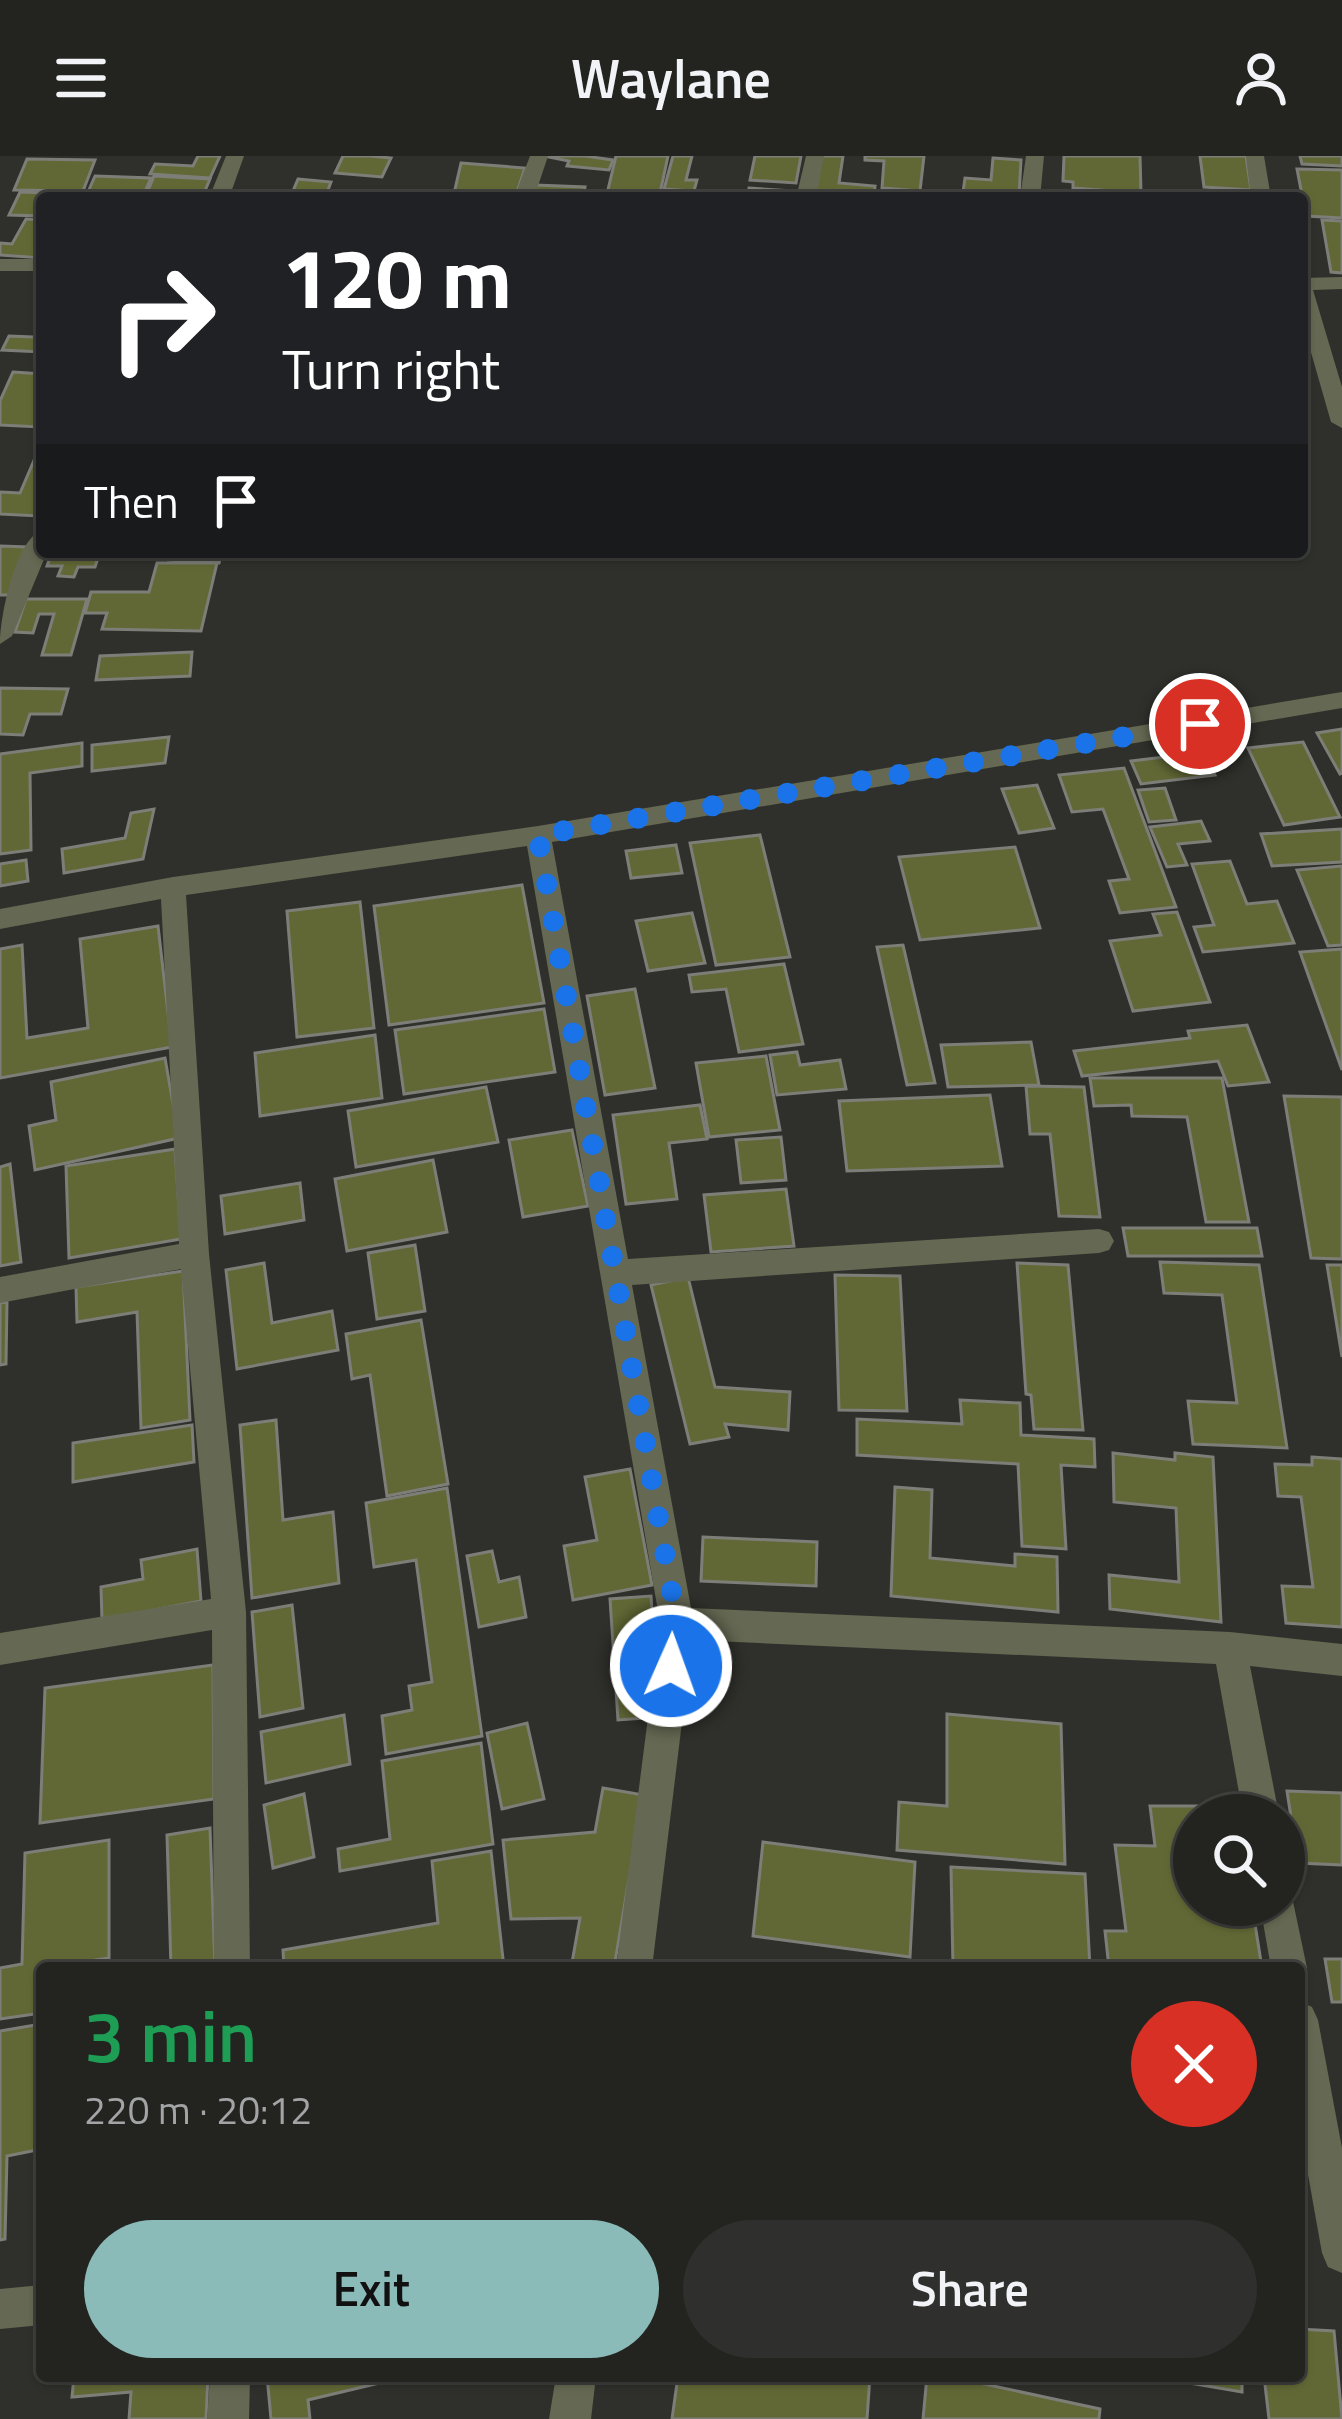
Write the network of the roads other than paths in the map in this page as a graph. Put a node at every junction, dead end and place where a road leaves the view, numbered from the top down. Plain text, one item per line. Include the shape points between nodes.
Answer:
1 (235, 156) edge
2 (539, 156) edge
3 (815, 156) edge
4 (1035, 156) edge
5 (1256, 156) edge
6 (221, 192) edge
7 (526, 192) edge
8 (807, 192) edge
9 (1031, 192) edge
10 (1260, 192) edge
11 (0, 265) edge
12 (36, 265) edge
13 (1342, 283) edge
14 (1308, 286) edge
15 (1308, 306) edge
16 (1342, 422) edge
17 (36, 551) edge
18 (0, 635) edge
19 (1342, 700) edge
20 (538, 835) junction
21 (173, 887) junction
22 (0, 919) edge
23 (1099, 1240) dead end
24 (194, 1253) junction
25 (614, 1274) junction
26 (0, 1290) edge
27 (229, 1612) junction
28 (677, 1623) junction
29 (1230, 1648) junction
30 (0, 1649) edge
31 (1342, 1660) edge
32 (1257, 1794) edge
33 (1282, 1926) edge
34 (232, 1962) edge
35 (635, 1962) edge
36 (1288, 1962) edge
37 (1305, 2053) edge
38 (1342, 2253) edge
39 (36, 2306) edge
40 (0, 2309) edge
41 (230, 2382) edge
42 (575, 2382) edge
43 (228, 2419) edge
44 (570, 2419) edge

1 - 6 street
2 - 7 street
3 - 8 street
4 - 9 street
5 - 10 street
11 - 12 street
13 - 14 street
15 - 16 street
17 - 18 street
19 - 20 street
20 - 21 street
20 - 25 street
21 - 22 street
21 - 24 street
23 - 25 street
24 - 26 street
24 - 27 street
25 - 28 street
27 - 30 street
27 - 34 street
28 - 29 street
28 - 35 street
29 - 31 street
29 - 32 street
33 - 36 street
37 - 38 street
39 - 40 street
41 - 43 street
42 - 44 street

